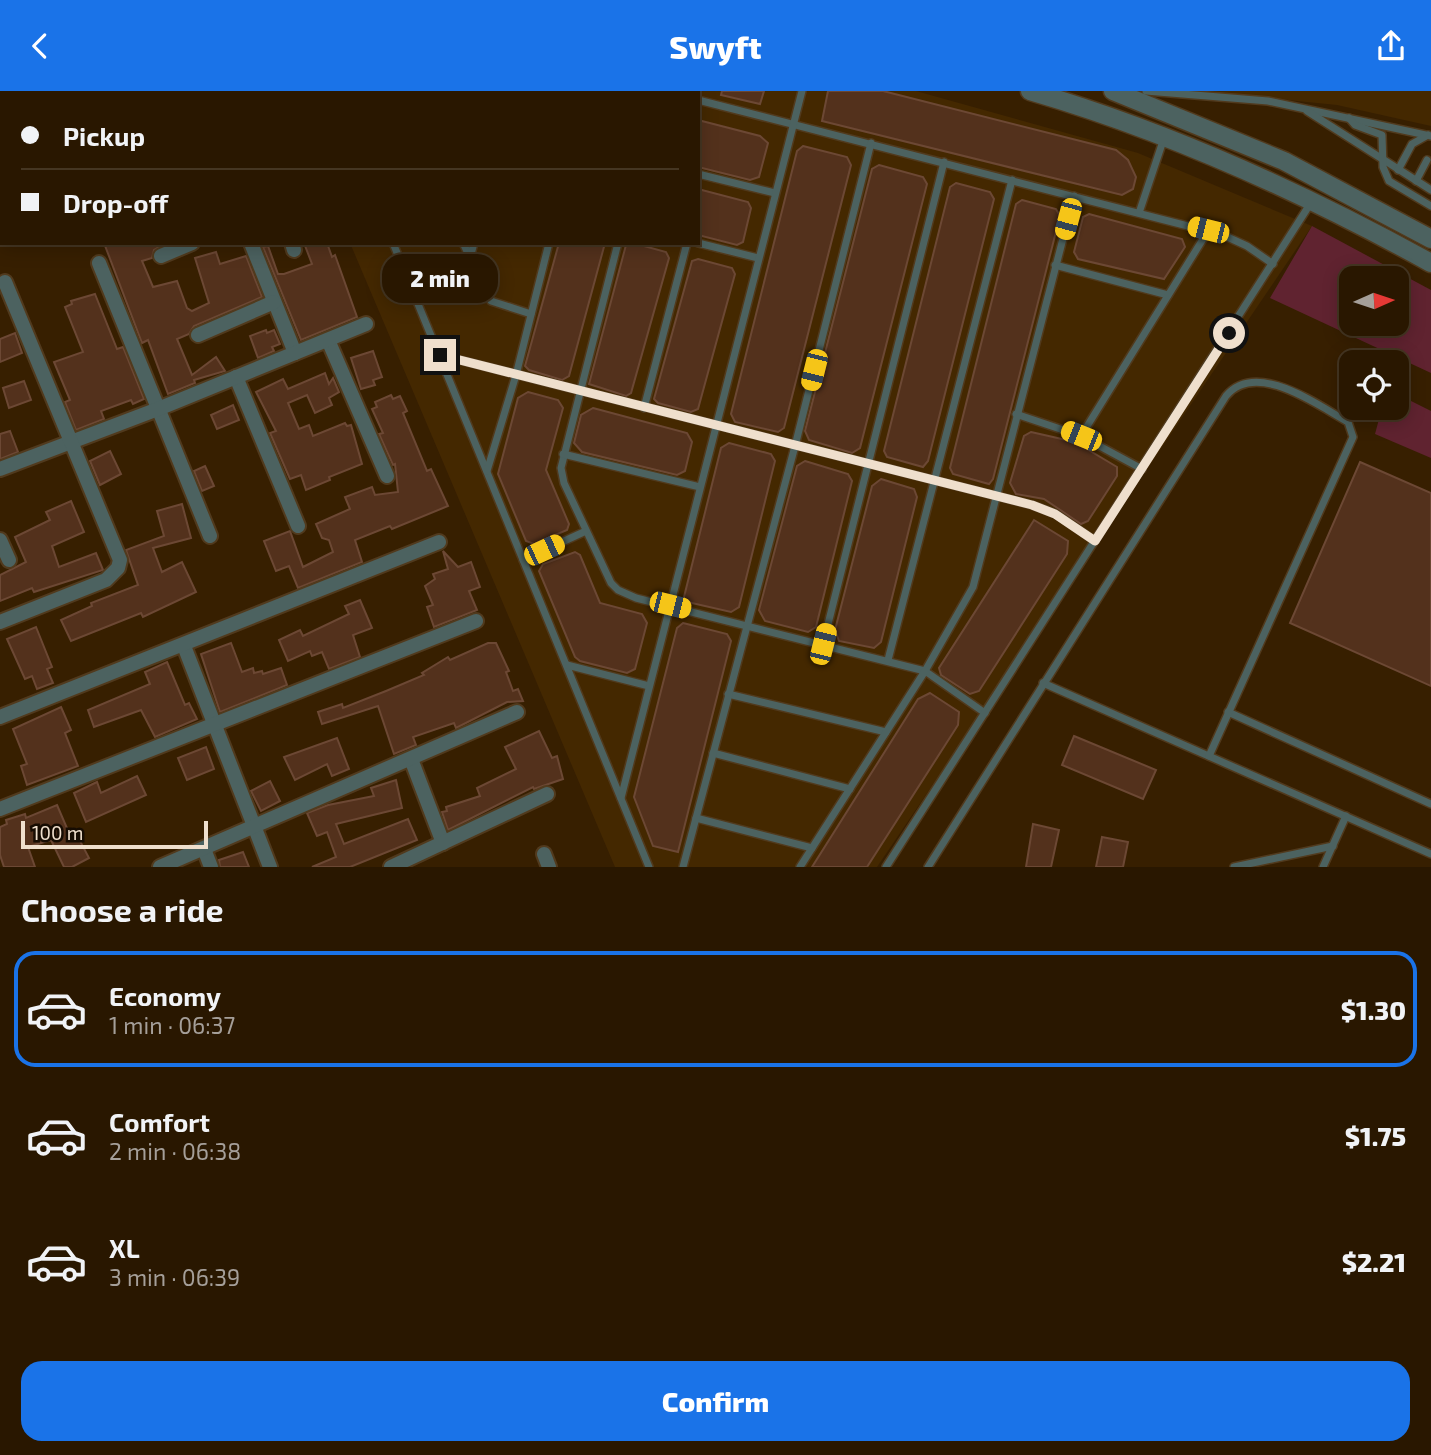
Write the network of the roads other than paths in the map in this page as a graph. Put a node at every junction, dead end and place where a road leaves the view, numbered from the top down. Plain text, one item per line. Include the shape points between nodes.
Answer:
1 (802, 91) edge
2 (1030, 91) edge
3 (1113, 91) edge
4 (1146, 91) edge
5 (700, 100) edge
6 (1301, 107) junction
7 (1348, 117) junction
8 (792, 123) junction
9 (1429, 136) edge
10 (1164, 138) junction
11 (871, 143) junction
12 (1383, 160) junction
13 (1427, 160) dead end
14 (944, 162) junction
15 (1398, 170) junction
16 (700, 174) edge
17 (1012, 180) junction
18 (1416, 181) junction
19 (1431, 190) edge
20 (775, 193) junction
21 (1074, 196) junction
22 (1313, 201) junction
23 (1431, 206) edge
24 (1139, 213) junction
25 (1208, 230) junction
26 (1431, 239) edge
27 (700, 244) edge
28 (187, 245) edge
29 (259, 245) edge
30 (394, 245) edge
31 (464, 245) edge
32 (474, 245) edge
33 (548, 245) edge
34 (617, 245) edge
35 (686, 245) edge
36 (161, 256) dead end
37 (758, 258) junction
38 (470, 259) junction
39 (99, 263) dead end
40 (1273, 264) junction
41 (1431, 264) edge
42 (1055, 265) junction
43 (5, 282) dead end
44 (1168, 295) junction
45 (274, 302) junction
46 (531, 314) junction
47 (366, 324) dead end
48 (198, 335) dead end
49 (328, 340) junction
50 (295, 353) junction
51 (440, 355) junction
52 (516, 375) junction
53 (236, 377) junction
54 (579, 391) junction
55 (644, 408) junction
56 (158, 409) junction
57 (1016, 414) junction
58 (715, 426) junction
59 (1081, 436) junction
60 (71, 442) junction
61 (795, 446) junction
62 (563, 454) junction
63 (869, 464) junction
64 (0, 469) edge
65 (1142, 469) junction
66 (487, 471) junction
67 (387, 477) dead end
68 (933, 480) junction
69 (700, 487) junction
70 (995, 495) junction
71 (298, 526) dead end
72 (586, 531) junction
73 (210, 536) dead end
74 (0, 540) edge
75 (1095, 541) junction
76 (439, 542) dead end
77 (9, 560) dead end
78 (523, 560) junction
79 (670, 605) junction
80 (476, 621) dead end
81 (0, 622) edge
82 (747, 625) junction
83 (823, 644) junction
84 (184, 646) junction
85 (888, 660) junction
86 (567, 666) junction
87 (925, 671) junction
88 (1043, 683) junction
89 (649, 686) junction
90 (728, 694) junction
91 (517, 712) dead end
92 (1228, 712) junction
93 (985, 713) junction
94 (0, 717) edge
95 (214, 723) junction
96 (886, 732) junction
97 (713, 753) junction
98 (1209, 755) junction
99 (411, 759) junction
100 (850, 789) junction
101 (547, 794) dead end
102 (621, 798) junction
103 (1431, 804) edge
104 (0, 809) edge
105 (1346, 816) junction
106 (696, 818) junction
107 (255, 828) junction
108 (443, 843) junction
109 (1333, 846) junction
110 (812, 848) junction
111 (204, 849) junction
112 (1431, 854) edge
113 (160, 867) edge
114 (211, 867) edge
115 (270, 867) edge
116 (391, 867) edge
117 (649, 867) edge
118 (683, 867) edge
119 (800, 867) edge
120 (886, 867) edge
121 (928, 867) edge
122 (1234, 867) edge
123 (1323, 867) edge

1 - 8 lane
2 - 10 street
3 - 26 street via 1284,161
4 - 6 lane
5 - 8 lane
6 - 7 lane
6 - 12 lane
7 - 9 lane
7 - 12 lane via 1355,125 1382,135
8 - 11 lane
8 - 20 lane
9 - 15 lane via 1412,144
10 - 22 street
10 - 24 lane
11 - 14 lane
11 - 61 lane
12 - 15 lane
12 - 23 lane via 1389,181
13 - 18 lane
14 - 17 lane
14 - 63 lane
15 - 18 lane
16 - 20 lane
17 - 21 lane
17 - 68 lane
18 - 19 lane
20 - 37 lane
21 - 24 lane
21 - 42 lane
22 - 40 lane
22 - 41 street
24 - 25 lane
25 - 40 lane via 1247,246
25 - 44 lane
27 - 37 lane
28 - 36 street
29 - 45 street
30 - 51 lane
31 - 38 lane
32 - 38 lane
33 - 46 lane
34 - 54 lane
35 - 55 lane
37 - 58 lane
38 - 46 lane via 491,301
39 - 56 street
40 - 65 lane
42 - 44 lane
42 - 57 lane
43 - 60 street
44 - 59 lane
45 - 48 street
45 - 50 street
46 - 52 lane
47 - 49 street
49 - 50 street
49 - 67 street
50 - 53 street
51 - 52 lane
51 - 66 lane
52 - 54 lane
52 - 66 lane
53 - 56 street
53 - 71 street
54 - 55 lane
54 - 62 lane
55 - 58 lane
56 - 60 street
56 - 73 street
57 - 59 lane
57 - 70 lane
58 - 61 lane
58 - 69 lane
59 - 65 lane
60 - 64 street
60 - 81 street via 117,551 118,568 106,580
61 - 63 lane
61 - 82 lane
62 - 69 lane
62 - 72 lane via 564,483
63 - 68 lane
63 - 83 lane
65 - 75 lane
66 - 78 lane
68 - 70 lane
68 - 85 lane
69 - 79 lane
70 - 75 lane via 1044,509
70 - 87 lane via 973,587
72 - 78 lane
72 - 79 lane via 618,590
74 - 77 street
75 - 93 lane
76 - 84 street
78 - 86 lane
79 - 82 lane
79 - 89 lane
80 - 95 street
82 - 83 lane
82 - 90 lane
83 - 85 lane
84 - 94 street
84 - 95 street
85 - 87 lane
86 - 89 lane
86 - 102 lane
87 - 93 lane
87 - 96 lane
88 - 92 lane via 1226,396 1238,384 1264,381 1348,422 1353,437
88 - 98 lane
88 - 121 lane
89 - 102 lane
90 - 96 lane
90 - 97 lane
91 - 99 street
92 - 98 lane
92 - 103 lane
93 - 120 lane
95 - 104 street
95 - 107 street
96 - 100 lane
97 - 100 lane
97 - 106 lane
98 - 105 lane
99 - 107 street
99 - 108 street
100 - 110 lane
101 - 108 street
102 - 117 lane
105 - 109 lane
105 - 112 lane
106 - 110 lane
106 - 118 lane
107 - 111 street
107 - 115 street
108 - 116 street
109 - 122 lane
109 - 123 lane
110 - 119 lane
111 - 113 street
111 - 114 street

